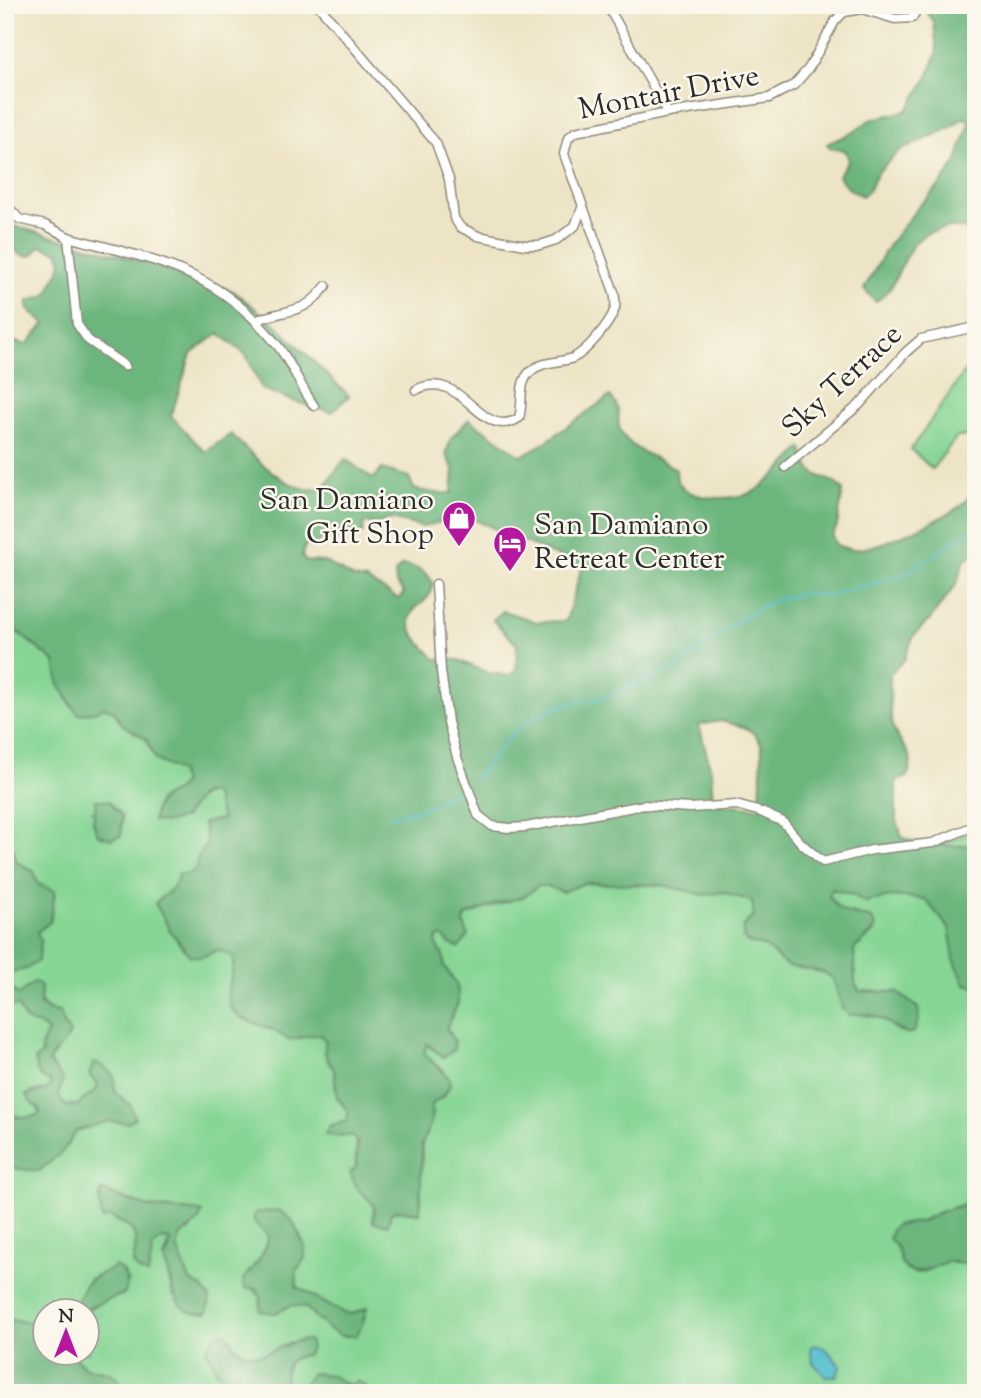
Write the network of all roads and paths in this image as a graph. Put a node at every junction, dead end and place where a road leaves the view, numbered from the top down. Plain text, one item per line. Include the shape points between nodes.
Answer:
1 (318, 5) edge
2 (607, 5) edge
3 (920, 5) edge
4 (668, 113) junction
5 (6, 205) edge
6 (582, 208) junction
7 (68, 237) junction
8 (326, 286) dead end
9 (257, 320) junction
10 (976, 327) edge
11 (125, 366) dead end
12 (416, 390) dead end
13 (314, 406) dead end
14 (785, 467) dead end
15 (436, 584) dead end
16 (976, 825) edge

1 - 6 street via 436,143 460,227 478,236 540,245 575,226
2 - 4 street
3 - 4 street, Montair Drive via 912,18 904,20 862,9 844,12 809,68 782,93
4 - 6 street, Montair Drive via 584,129 568,138 564,154
5 - 7 street via 19,219
6 - 12 street via 615,303 608,322 585,351 530,372 523,381 519,418 509,424 496,423 450,388 438,384
7 - 9 street via 193,274
7 - 11 street via 77,324 88,340
8 - 9 street via 306,306
9 - 13 street via 290,363
10 - 14 street, Sky Terrace via 921,339 859,405
15 - 16 street via 448,722 478,815 492,826 526,827 644,805 736,805 783,822 823,862 933,843

